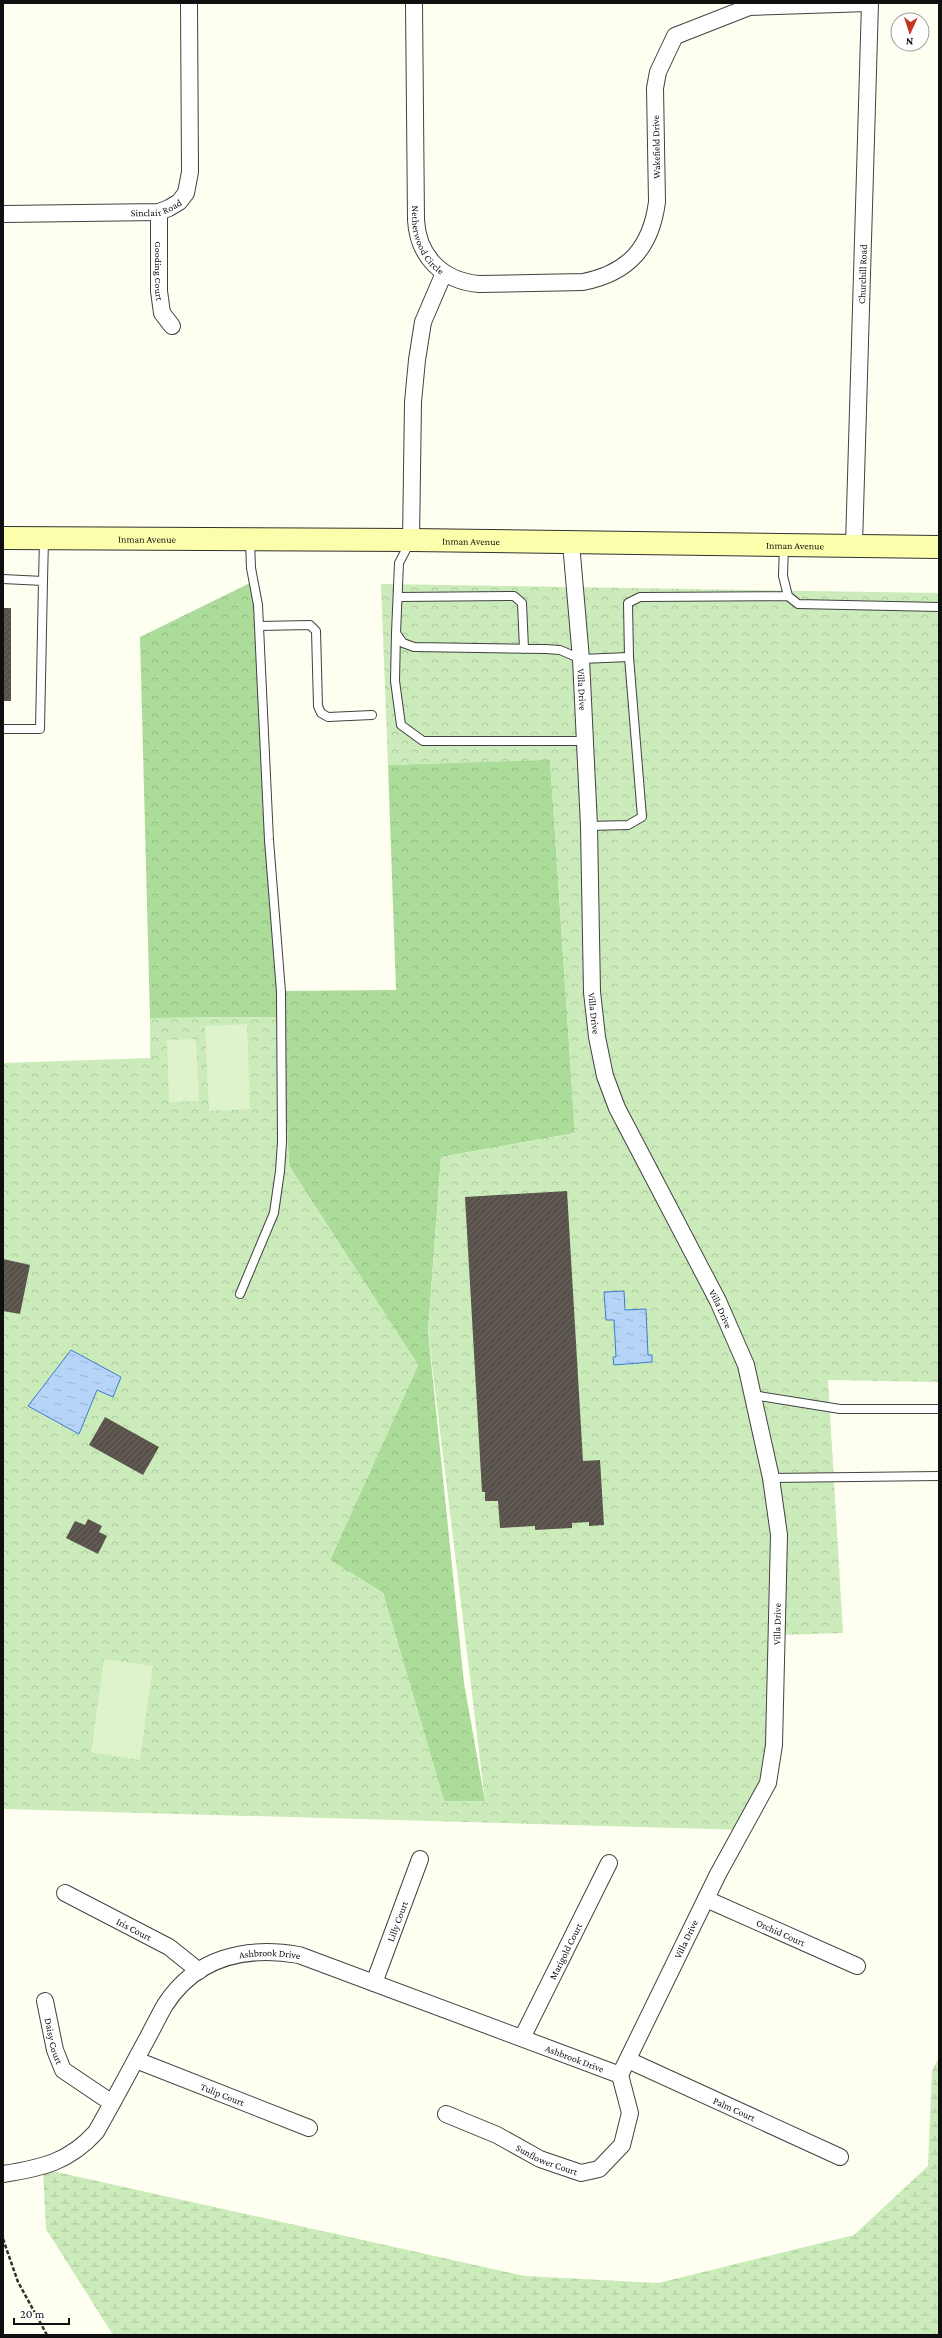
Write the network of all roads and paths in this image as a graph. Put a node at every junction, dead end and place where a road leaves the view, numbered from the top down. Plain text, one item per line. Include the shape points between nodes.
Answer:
1 (189, 3) edge
2 (414, 3) edge
3 (869, 3) edge
4 (158, 212) junction
5 (3, 214) edge
6 (444, 273) junction
7 (172, 326) dead end
8 (3, 538) edge
9 (44, 538) junction
10 (250, 540) junction
11 (411, 540) junction
12 (571, 543) junction
13 (784, 544) junction
14 (854, 545) junction
15 (939, 547) edge
16 (3, 579) edge
17 (43, 581) junction
18 (788, 596) junction
19 (398, 597) junction
20 (939, 607) edge
21 (260, 626) junction
22 (396, 633) junction
23 (524, 649) junction
24 (629, 657) junction
25 (581, 659) junction
26 (372, 715) dead end
27 (3, 729) edge
28 (585, 741) junction
29 (589, 826) junction
30 (240, 1294) dead end
31 (753, 1395) junction
32 (939, 1409) edge
33 (939, 1476) edge
34 (771, 1478) junction
35 (420, 1859) dead end
36 (609, 1863) dead end
37 (65, 1893) dead end
38 (706, 1899) junction
39 (857, 1966) dead end
40 (199, 1971) junction
41 (374, 1983) junction
42 (45, 2002) dead end
43 (522, 2038) junction
44 (136, 2060) junction
45 (628, 2060) junction
46 (620, 2075) junction
47 (112, 2103) junction
48 (446, 2114) dead end
49 (309, 2128) dead end
50 (840, 2157) dead end
51 (3, 2174) edge
52 (3, 2239) edge
53 (47, 2335) edge

1 - 4 street, Sinclair Road via 190,182 179,202
2 - 6 street, Netherwood Circle via 417,228 428,258
3 - 6 street, Wakefield Drive via 749,7 675,36 658,72 655,88 655,218 650,234 641,249 616,272 583,282 479,284 466,283
3 - 14 street, Churchill Road
4 - 5 street, Sinclair Road
4 - 7 street, Gooding Court via 159,291 162,313
6 - 11 street, Netherwood Circle via 423,322 417,360 413,402
8 - 9 main road, Inman Avenue
9 - 10 main road, Inman Avenue
9 - 17 lane
10 - 11 main road, Inman Avenue
10 - 21 lane via 251,568
11 - 12 main road, Inman Avenue
11 - 19 lane via 399,563
12 - 13 main road, Inman Avenue
12 - 25 street, Villa Drive
13 - 14 main road, Inman Avenue
13 - 18 lane via 782,576
14 - 15 main road, Inman Avenue
16 - 17 lane
17 - 27 lane via 40,729
18 - 20 lane via 798,604
18 - 24 lane via 640,597 628,603
19 - 22 lane
19 - 23 lane via 514,596 522,603
21 - 26 lane via 310,625 316,631 318,706 321,713 328,717
21 - 30 lane via 269,840 282,1015 282,1142 274,1213
22 - 23 lane via 403,643 414,647
22 - 28 lane via 395,681 401,725 423,741
23 - 25 lane via 560,650
24 - 25 lane
24 - 29 lane via 642,817 628,825
25 - 28 street, Villa Drive
28 - 29 street, Villa Drive
29 - 31 street, Villa Drive via 592,992 605,1076 617,1108 734,1333 746,1365
31 - 32 lane via 840,1409
31 - 34 street, Villa Drive
33 - 34 lane
34 - 38 street, Villa Drive via 779,1535 774,1745 768,1783
35 - 41 street, Lilly Court
36 - 43 street, Marigold Court
37 - 40 street, Iris Court via 169,1947
38 - 39 street, Orchid Court
38 - 45 street, Villa Drive
40 - 41 street, Ashbrook Drive via 226,1957 250,1952 275,1951 299,1955
40 - 44 street, Ashbrook Drive via 183,1983 166,2005
41 - 43 street, Ashbrook Drive
42 - 47 street, Daisy Court via 55,2050 64,2070
43 - 46 street, Ashbrook Drive
44 - 47 street, Ashbrook Drive
44 - 49 street, Tulip Court
45 - 46 street, Villa Drive
45 - 50 street, Palm Court
46 - 48 street, Sunflower Court via 630,2113 622,2145 599,2169 581,2173 540,2159 498,2135
47 - 51 street, Ashbrook Drive via 96,2132 70,2156 53,2163
52 - 53 path via 18,2282

